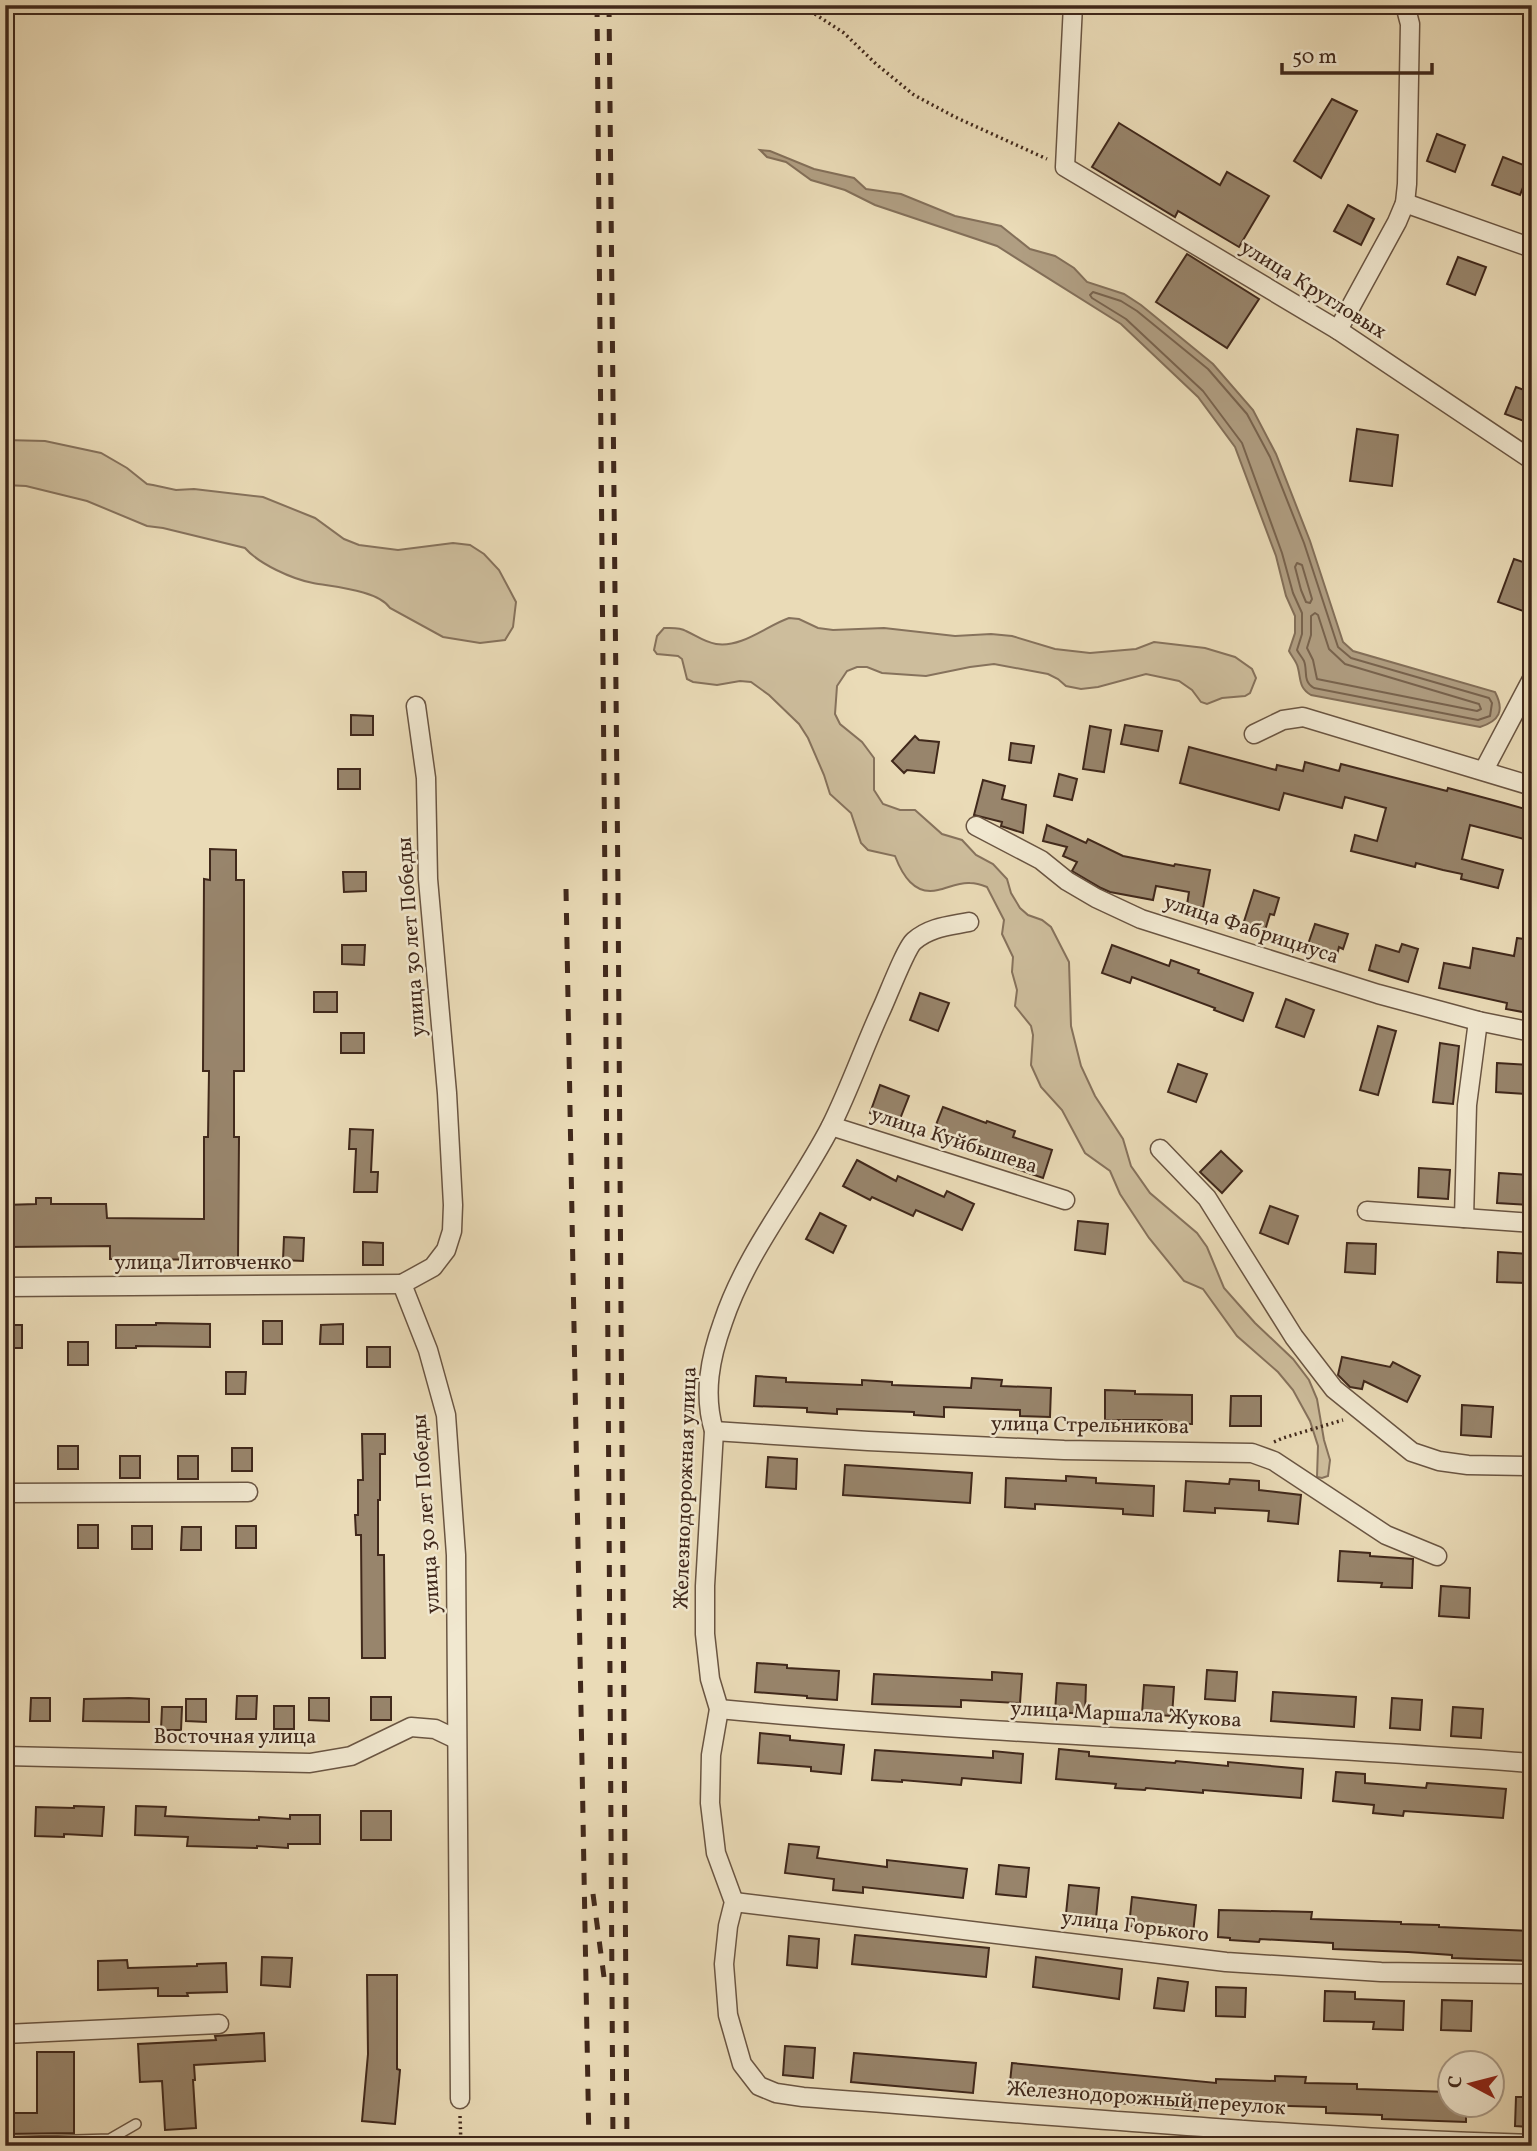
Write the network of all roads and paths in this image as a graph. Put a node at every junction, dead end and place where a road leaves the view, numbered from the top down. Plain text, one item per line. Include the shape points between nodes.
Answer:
1 (800, 5) edge
2 (1073, 5) edge
3 (1405, 5) edge
4 (1065, 167) junction
5 (1405, 203) junction
6 (1532, 248) edge
7 (1338, 330) junction
8 (1532, 460) edge
9 (1532, 679) edge
10 (416, 706) dead end
11 (1254, 734) dead end
12 (1484, 770) junction
13 (1532, 786) edge
14 (976, 826) dead end
15 (969, 922) dead end
16 (1478, 1021) junction
17 (1532, 1032) edge
18 (831, 1125) junction
19 (1160, 1149) dead end
20 (1065, 1200) dead end
21 (1367, 1211) dead end
22 (1465, 1218) junction
23 (1532, 1223) edge
24 (402, 1284) junction
25 (5, 1287) edge
26 (1365, 1414) junction
27 (714, 1431) junction
28 (1283, 1438) dead end
29 (1532, 1466) edge
30 (248, 1492) dead end
31 (5, 1493) edge
32 (1437, 1556) dead end
33 (719, 1709) junction
34 (456, 1739) junction
35 (5, 1756) edge
36 (1531, 1763) edge
37 (734, 1902) junction
38 (1532, 1974) edge
39 (219, 2024) dead end
40 (5, 2034) edge
41 (460, 2099) joint
42 (136, 2124) dead end
43 (5, 2143) edge
44 (1532, 2144) edge
45 (461, 2146) edge

1 - 4 path via 844,33 914,94
2 - 4 street
3 - 5 street via 1410,24
4 - 7 street, улица Кругловых
5 - 6 street
5 - 7 street
7 - 8 street, улица Кругловых
9 - 12 street
10 - 24 street, улица 30 лет Победы via 426,778 428,879 453,1205 446,1250 433,1268
11 - 12 street via 1283,720 1303,717
12 - 13 street
14 - 16 street, улица Фабрициуса via 1041,860 1096,898 1141,919
15 - 18 street, Железнодорожная улица via 933,929 912,942
16 - 17 street, улица Фабрициуса
16 - 22 street via 1467,1105
18 - 20 street, улица Куйбышева
18 - 27 street, Железнодорожная улица via 750,1260 723,1321 707,1395
19 - 26 street via 1207,1198 1294,1337 1334,1389
21 - 22 street
22 - 23 street
24 - 25 street, улица Литовченко
24 - 34 street, улица 30 лет Победы via 428,1350 446,1415 456,1555
26 - 28 path
26 - 29 street via 1412,1452 1439,1461
27 - 32 street, улица Стрельникова via 1064,1450 1252,1453 1274,1461 1386,1535
27 - 33 street, Железнодорожная улица via 705,1634
30 - 31 street
33 - 36 street, улица Маршала Жукова
33 - 37 street, Железнодорожная улица via 710,1803 716,1853
34 - 35 street, Восточная улица via 435,1729 411,1727 351,1756 310,1763
34 - 41 street, улица 30 лет Победы
37 - 38 street, улица Горького via 1226,1962 1381,1972
37 - 44 street, Железнодорожный переулок via 724,1964 728,2015 742,2064 759,2085 776,2092 1118,2121
39 - 40 street
41 - 45 path
42 - 43 lane via 110,2139

